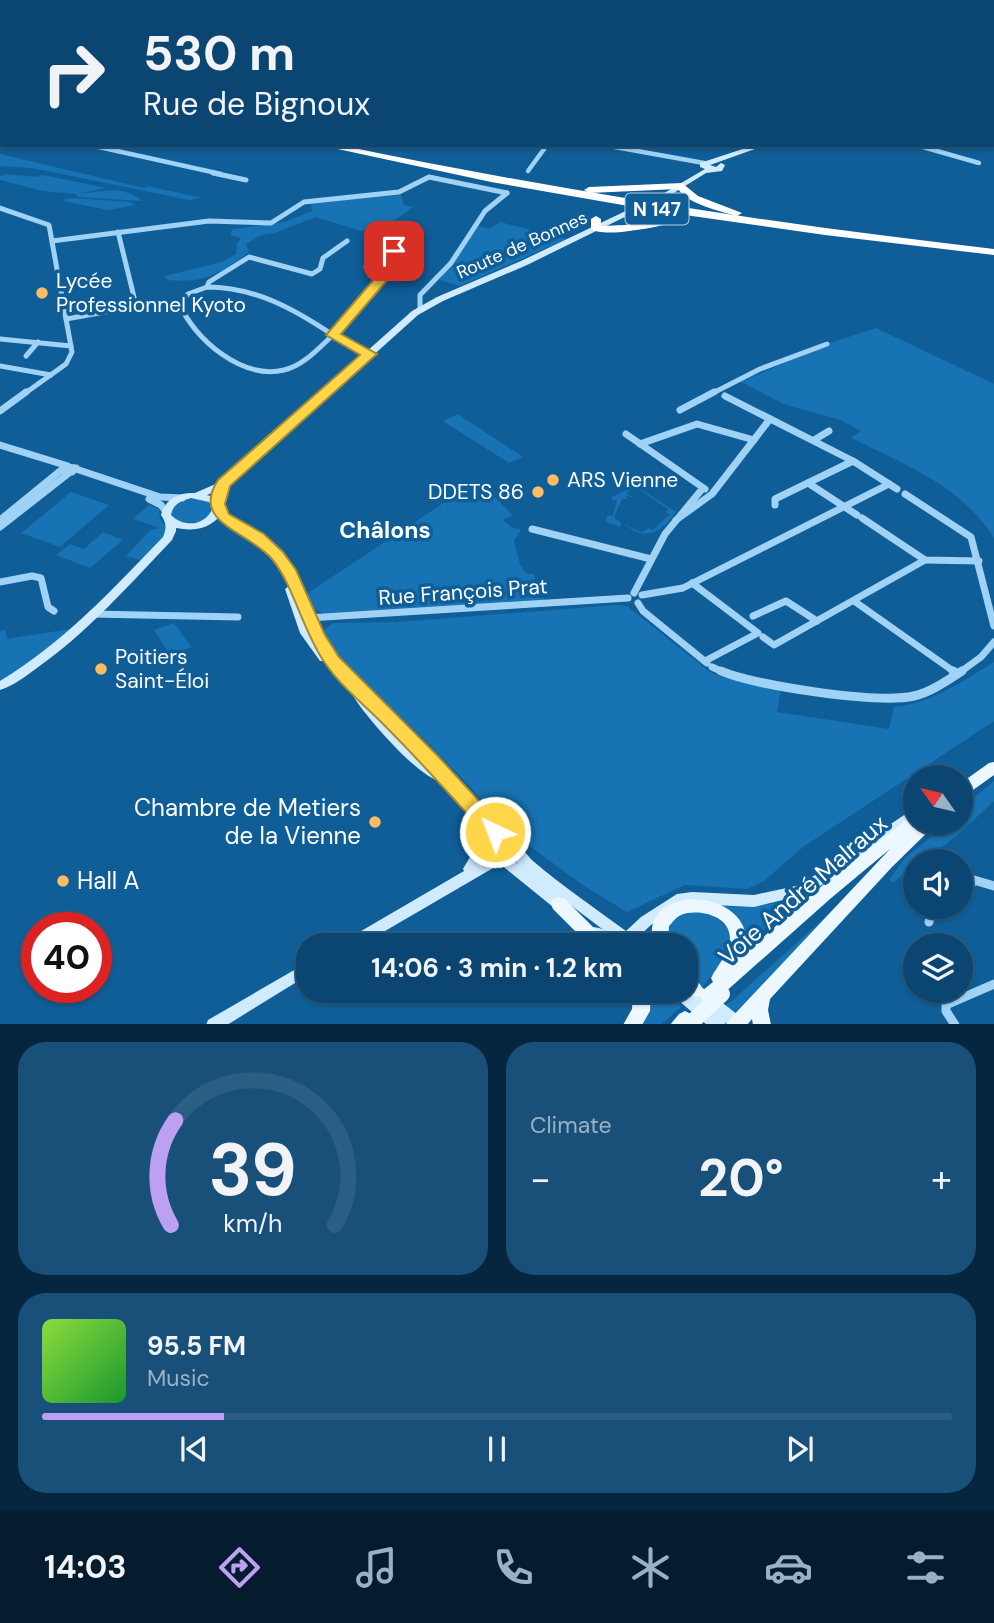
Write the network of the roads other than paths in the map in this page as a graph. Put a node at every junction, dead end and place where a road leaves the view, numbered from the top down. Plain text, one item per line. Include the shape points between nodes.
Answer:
1 (99, 147) edge
2 (334, 147) edge
3 (347, 147) edge
4 (545, 147) edge
5 (614, 147) edge
6 (758, 147) edge
7 (923, 147) edge
8 (979, 163) dead end
9 (709, 165) junction
10 (528, 170) dead end
11 (246, 180) dead end
12 (523, 184) junction
13 (682, 186) junction
14 (653, 187) junction
15 (667, 194) junction
16 (697, 199) junction
17 (653, 202) dead end
18 (636, 209) dead end
19 (1, 210) edge
20 (592, 217) junction
21 (613, 220) junction
22 (751, 223) junction
23 (800, 226) junction
24 (625, 228) junction
25 (118, 232) junction
26 (372, 232) dead end
27 (52, 241) junction
28 (347, 241) dead end
29 (994, 250) edge
30 (386, 251) junction
31 (378, 284) junction
32 (207, 287) junction
33 (420, 309) junction
34 (66, 319) junction
35 (333, 335) junction
36 (0, 339) edge
37 (38, 342) junction
38 (827, 344) dead end
39 (71, 346) junction
40 (370, 354) junction
41 (26, 356) dead end
42 (0, 366) edge
43 (51, 375) junction
44 (725, 396) dead end
45 (2, 409) edge
46 (680, 410) dead end
47 (770, 419) junction
48 (829, 431) dead end
49 (626, 434) dead end
50 (754, 440) junction
51 (814, 440) junction
52 (640, 444) junction
53 (0, 446) edge
54 (853, 461) junction
55 (69, 470) junction
56 (808, 483) junction
57 (224, 484) junction
58 (703, 488) junction
59 (897, 489) junction
60 (712, 494) junction
61 (199, 495) junction
62 (182, 498) junction
63 (775, 505) dead end
64 (218, 507) junction
65 (845, 507) junction
66 (168, 517) junction
67 (0, 520) edge
68 (676, 520) junction
69 (198, 525) junction
70 (0, 527) edge
71 (532, 529) dead end
72 (246, 530) junction
73 (147, 559) junction
74 (651, 559) junction
75 (925, 559) junction
76 (979, 561) junction
77 (0, 582) edge
78 (692, 583) junction
79 (636, 597) junction
80 (854, 601) junction
81 (54, 611) dead end
82 (92, 614) junction
83 (238, 617) dead end
84 (305, 618) junction
85 (748, 618) junction
86 (817, 621) junction
87 (994, 626) edge
88 (760, 635) junction
89 (994, 642) edge
90 (708, 663) junction
91 (956, 673) junction
92 (0, 686) edge
93 (392, 729) junction
94 (992, 768) edge
95 (973, 781) edge
96 (973, 786) edge
97 (458, 790) junction
98 (477, 814) junction
99 (903, 823) edge
100 (903, 833) edge
101 (917, 835) edge
102 (486, 846) junction
103 (504, 850) junction
104 (514, 868) junction
105 (973, 881) edge
106 (994, 886) edge
107 (425, 901) junction
108 (559, 904) junction
109 (930, 919) edge
110 (929, 922) dead end
111 (370, 933) edge
112 (588, 933) edge
113 (607, 933) edge
114 (612, 933) edge
115 (636, 933) edge
116 (659, 933) edge
117 (296, 975) edge
118 (994, 984) edge
119 (704, 989) edge
120 (762, 997) junction
121 (641, 1003) edge
122 (692, 1003) edge
123 (686, 1023) edge
124 (214, 1024) edge
125 (632, 1024) edge
126 (719, 1024) edge
127 (738, 1024) edge
128 (762, 1024) edge
129 (955, 1024) edge

1 - 11 street
2 - 12 highway, N 147
3 - 12 highway, N 147
4 - 10 street
5 - 9 street
6 - 9 street
7 - 8 street
9 - 13 street
12 - 14 highway via 596,190
12 - 20 highway via 569,199
12 - 22 highway, N 147
12 - 23 highway, N 147
13 - 14 highway
13 - 15 street
13 - 16 highway
14 - 15 highway
15 - 16 highway
15 - 17 street
16 - 23 highway via 730,212
18 - 21 street, Route de Bonnes
19 - 27 street via 44,221
20 - 21 highway
20 - 24 highway
20 - 33 street, Route de Bonnes
21 - 24 highway
22 - 24 highway via 686,218
22 - 29 highway, N 147
23 - 29 highway, N 147
25 - 27 street
25 - 33 street via 225,220 271,223 304,202 399,192 429,177 507,193 485,211 451,263 420,295
25 - 34 street via 135,301 131,308
26 - 30 street
27 - 34 street
28 - 32 street via 323,258 320,269 312,274 249,257
30 - 31 street via 365,265
30 - 31 street via 402,256
31 - 35 street
32 - 35 street via 226,287 286,305
32 - 35 street via 179,303 187,321 211,345 254,369 286,370
33 - 40 street, Route de Bonnes
34 - 39 street
35 - 40 street
36 - 37 street
37 - 39 street
37 - 41 street
38 - 46 street via 760,369
39 - 43 street via 68,362
40 - 57 street, Route de Bonnes
42 - 43 street
43 - 45 street
44 - 47 street
47 - 50 street
47 - 51 street
48 - 51 street
49 - 52 street
50 - 52 street via 701,424
50 - 60 street
51 - 54 street
52 - 58 street
53 - 55 street
54 - 56 street
54 - 59 street
55 - 62 street via 160,497
55 - 66 street via 155,501
55 - 67 street
55 - 70 street
56 - 63 street via 775,499
56 - 65 street
57 - 61 street
57 - 64 street via 218,493
58 - 60 street
58 - 68 street
59 - 65 street, Rue François Prat
59 - 76 street via 971,537
60 - 68 street
61 - 62 street
61 - 64 street
62 - 66 street via 171,503
64 - 69 street via 214,518
64 - 72 street via 226,519
65 - 75 street
65 - 78 street, Rue François Prat
66 - 69 street via 179,526
66 - 73 street via 170,534
68 - 74 street
69 - 72 street via 223,523
69 - 73 street via 176,533
71 - 74 street
72 - 84 street via 268,545 283,564
73 - 82 street
74 - 79 street
75 - 76 street
75 - 80 street
76 - 87 street
77 - 81 street via 41,578 48,607
78 - 79 street, Rue François Prat
78 - 85 street
79 - 84 street, Rue François Prat
79 - 90 street via 643,611
80 - 86 street
80 - 91 street
82 - 83 street
82 - 92 street via 47,655
84 - 93 street via 316,650
85 - 86 street via 786,601
85 - 88 street
86 - 88 street via 774,645
88 - 90 street
89 - 91 street via 984,656
90 - 91 street via 737,678 887,699 914,696
93 - 97 street
93 - 97 street via 420,762
94 - 95 main road
94 - 96 main road
97 - 98 street
98 - 102 street
98 - 103 street
99 - 115 street via 799,891 754,901 677,900 662,907
100 - 119 main road, Voie André Malraux
101 - 120 main road
102 - 103 street via 488,854
102 - 103 street via 494,837
102 - 107 street via 470,870
103 - 104 street
103 - 107 street
103 - 114 street
104 - 107 street via 487,868
104 - 108 street
105 - 106 street
107 - 111 street
108 - 112 main road
108 - 113 street
109 - 110 street
116 - 119 main road via 669,912 680,906 706,906 736,925 740,946 729,966
117 - 124 street
118 - 129 street via 946,1005
119 - 123 main road, Voie André Malraux, bridge
119 - 127 street
120 - 127 main road
120 - 128 main road via 758,1010
121 - 125 main road
122 - 126 street

